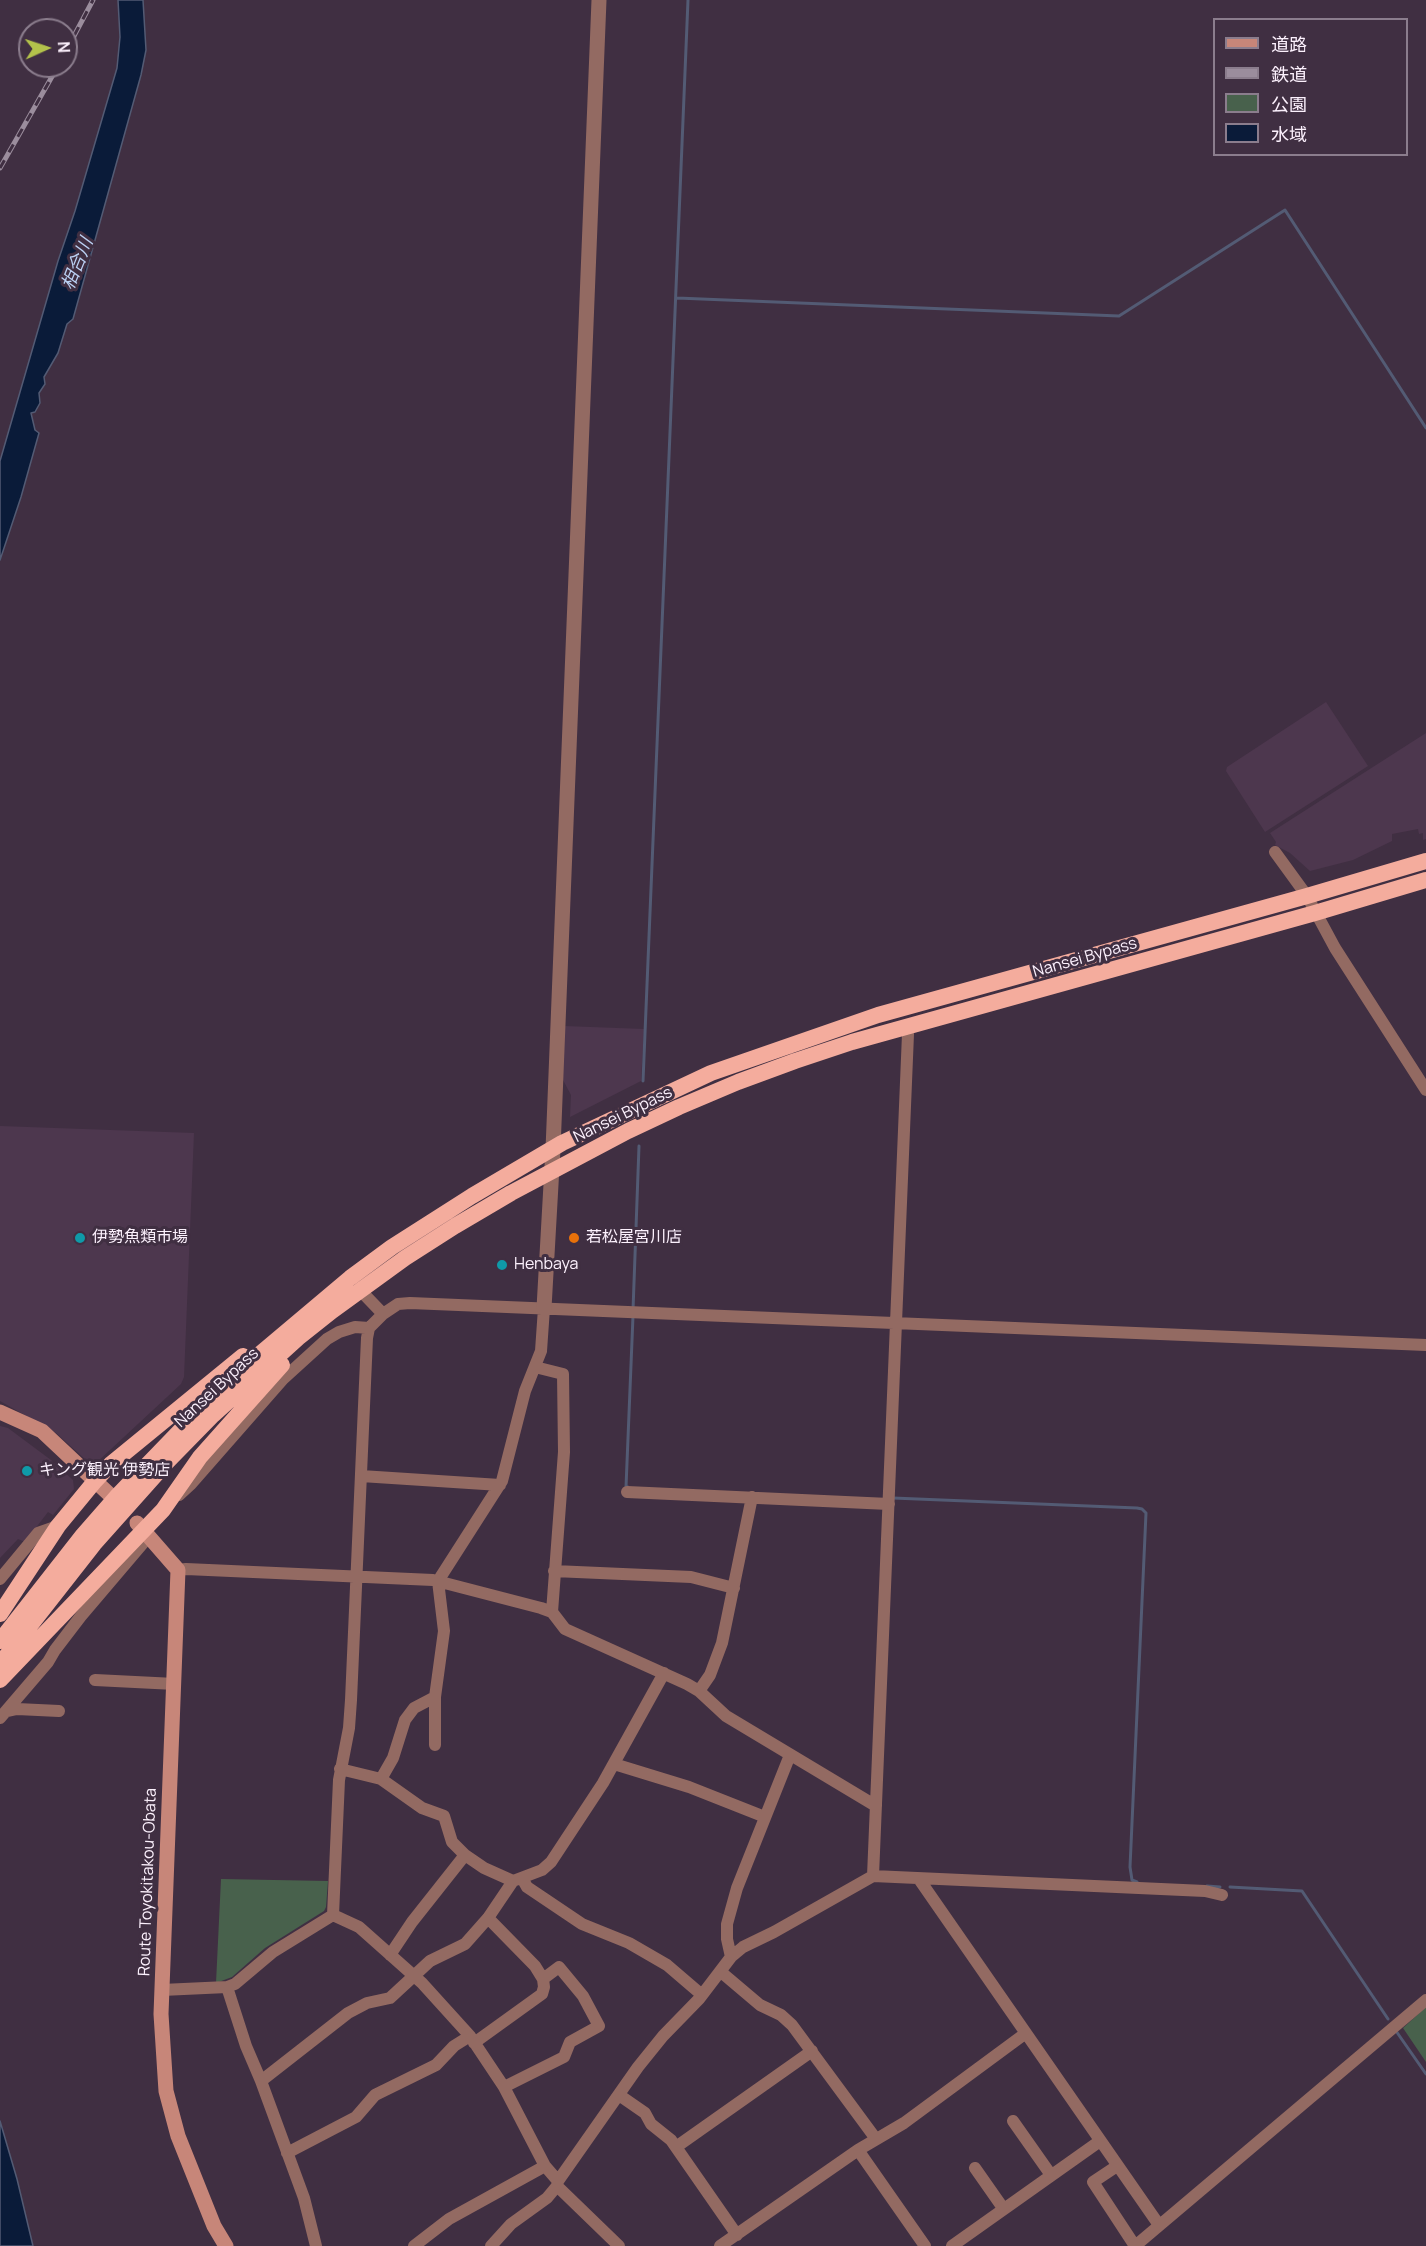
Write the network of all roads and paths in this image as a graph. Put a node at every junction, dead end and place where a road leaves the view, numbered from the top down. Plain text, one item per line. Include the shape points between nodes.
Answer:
1 (598, 0) edge
2 (1275, 852) dead end
3 (1426, 861) edge
4 (1426, 880) edge
5 (1307, 896) junction
6 (1315, 913) junction
7 (908, 1034) dead end
8 (1426, 1090) edge
9 (553, 1149) junction
10 (551, 1171) junction
11 (356, 1284) junction
12 (544, 1308) junction
13 (383, 1314) junction
14 (896, 1323) junction
15 (369, 1328) junction
16 (1426, 1345) edge
17 (534, 1367) junction
18 (0, 1412) edge
19 (361, 1476) junction
20 (95, 1481) junction
21 (500, 1485) junction
22 (627, 1492) dead end
23 (109, 1494) dead end
24 (752, 1497) junction
25 (889, 1500) junction
26 (163, 1510) junction
27 (58, 1526) junction
28 (143, 1530) junction
29 (178, 1570) junction
30 (554, 1571) junction
31 (356, 1577) junction
32 (0, 1579) edge
33 (438, 1581) junction
34 (734, 1588) junction
35 (552, 1612) junction
36 (0, 1614) edge
37 (0, 1641) edge
38 (0, 1664) edge
39 (664, 1673) junction
40 (0, 1680) edge
41 (94, 1680) dead end
42 (175, 1684) junction
43 (699, 1691) junction
44 (435, 1697) junction
45 (59, 1712) dead end
46 (4, 1714) edge
47 (435, 1745) dead end
48 (790, 1755) junction
49 (614, 1764) junction
50 (340, 1769) junction
51 (381, 1779) junction
52 (876, 1806) junction
53 (765, 1817) junction
54 (465, 1855) junction
55 (873, 1876) junction
56 (919, 1879) junction
57 (517, 1880) junction
58 (1222, 1894) dead end
59 (333, 1915) junction
60 (488, 1917) junction
61 (390, 1955) junction
62 (731, 1957) junction
63 (721, 1972) junction
64 (414, 1977) junction
65 (543, 1979) junction
66 (227, 1987) junction
67 (162, 1990) junction
68 (702, 1995) junction
69 (1426, 2000) edge
70 (1026, 2033) junction
71 (472, 2040) junction
72 (812, 2051) junction
73 (261, 2081) junction
74 (504, 2087) junction
75 (619, 2095) junction
76 (1013, 2121) dead end
77 (876, 2139) junction
78 (1100, 2141) junction
79 (676, 2147) junction
80 (858, 2150) junction
81 (287, 2153) junction
82 (545, 2166) junction
83 (1117, 2166) junction
84 (975, 2168) dead end
85 (1051, 2175) junction
86 (558, 2184) junction
87 (1004, 2208) junction
88 (1159, 2225) junction
89 (737, 2235) junction
90 (499, 2244) edge
91 (226, 2246) edge
92 (316, 2246) edge
93 (414, 2246) edge
94 (619, 2246) edge
95 (720, 2246) edge
96 (925, 2246) edge
97 (952, 2246) edge
98 (1135, 2246) edge

1 - 9 street
2 - 5 street
3 - 5 highway, Nansei Bypass
4 - 6 highway, Nansei Bypass
5 - 6 street
5 - 9 highway, Nansei Bypass via 878,1015 711,1073
6 - 8 street
6 - 10 highway, Nansei Bypass via 852,1041 679,1107
7 - 14 street
9 - 10 street
9 - 11 highway, Nansei Bypass via 392,1247
10 - 11 highway, Nansei Bypass
10 - 12 street
11 - 13 street
11 - 20 highway via 311,1300
11 - 26 highway via 200,1457
11 - 37 highway, Nansei Bypass via 255,1358 156,1454 83,1535
11 - 38 highway, Nansei Bypass via 168,1461 94,1544
12 - 13 street via 410,1303 398,1304
12 - 14 street
12 - 17 street via 543,1339
13 - 15 street
14 - 16 street
14 - 25 street
15 - 19 street
15 - 26 street via 355,1327 327,1339 283,1379 191,1484
17 - 21 street
17 - 30 street via 564,1374 564,1452
18 - 20 main road via 42,1431
19 - 21 street
19 - 31 street
20 - 23 main road
20 - 27 highway
21 - 33 street
22 - 24 street
24 - 25 street
24 - 34 street
25 - 52 street
26 - 28 highway
27 - 32 street via 38,1533
27 - 36 highway
28 - 29 main road
28 - 40 highway
28 - 46 street via 48,1662
29 - 31 street
29 - 42 main road, Route Toyokitakou-Obata
30 - 34 street via 691,1577
30 - 35 street
31 - 33 street
31 - 50 street via 349,1728
33 - 35 street
33 - 44 street via 444,1631
34 - 43 street via 717,1659
35 - 39 street via 565,1629
39 - 43 street
39 - 49 street
41 - 42 street
42 - 67 main road, Route Toyokitakou-Obata
43 - 48 street via 726,1716
44 - 47 street
44 - 51 street via 414,1708 405,1720 393,1758
45 - 46 street via 17,1709
48 - 52 street
48 - 53 street
49 - 53 street via 689,1787
49 - 57 street via 551,1862
50 - 51 street
50 - 59 street
51 - 54 street via 422,1808 444,1816 452,1842
52 - 55 street
53 - 62 street via 727,1924
54 - 57 street via 484,1868
54 - 61 street
55 - 56 street
55 - 62 street
56 - 58 street
56 - 70 street
57 - 60 street
57 - 68 street via 582,1924 629,1943 667,1965
59 - 61 street via 359,1927
59 - 66 street via 273,1952
60 - 64 street via 465,1944 430,1962
60 - 65 street
61 - 64 street
62 - 63 street
63 - 68 street
63 - 72 street via 760,2005 786,2019
64 - 71 street
64 - 73 street via 390,1998 367,2003 348,2013
65 - 71 street via 542,1994
65 - 74 street via 559,1967 583,1996 599,2026 570,2042 564,2057
66 - 67 street
66 - 73 street
67 - 91 main road, Route Toyokitakou-Obata via 161,2037 173,2122 214,2226
68 - 75 street via 663,2036
69 - 88 street
70 - 77 street via 904,2123
70 - 78 street
71 - 74 street
71 - 81 street via 454,2046 435,2065 375,2095 356,2117
72 - 77 street
72 - 79 street
73 - 81 street
74 - 82 street
75 - 79 street via 645,2113
75 - 86 street
76 - 85 street
77 - 80 street
78 - 83 street
78 - 85 street
79 - 89 street
80 - 89 street
80 - 96 street
81 - 92 street
82 - 86 street
82 - 93 street via 449,2219
83 - 88 street
83 - 98 street via 1092,2182
84 - 87 street
85 - 87 street
86 - 90 street via 547,2198 512,2224
86 - 94 street
87 - 97 street
88 - 98 street
89 - 95 street

